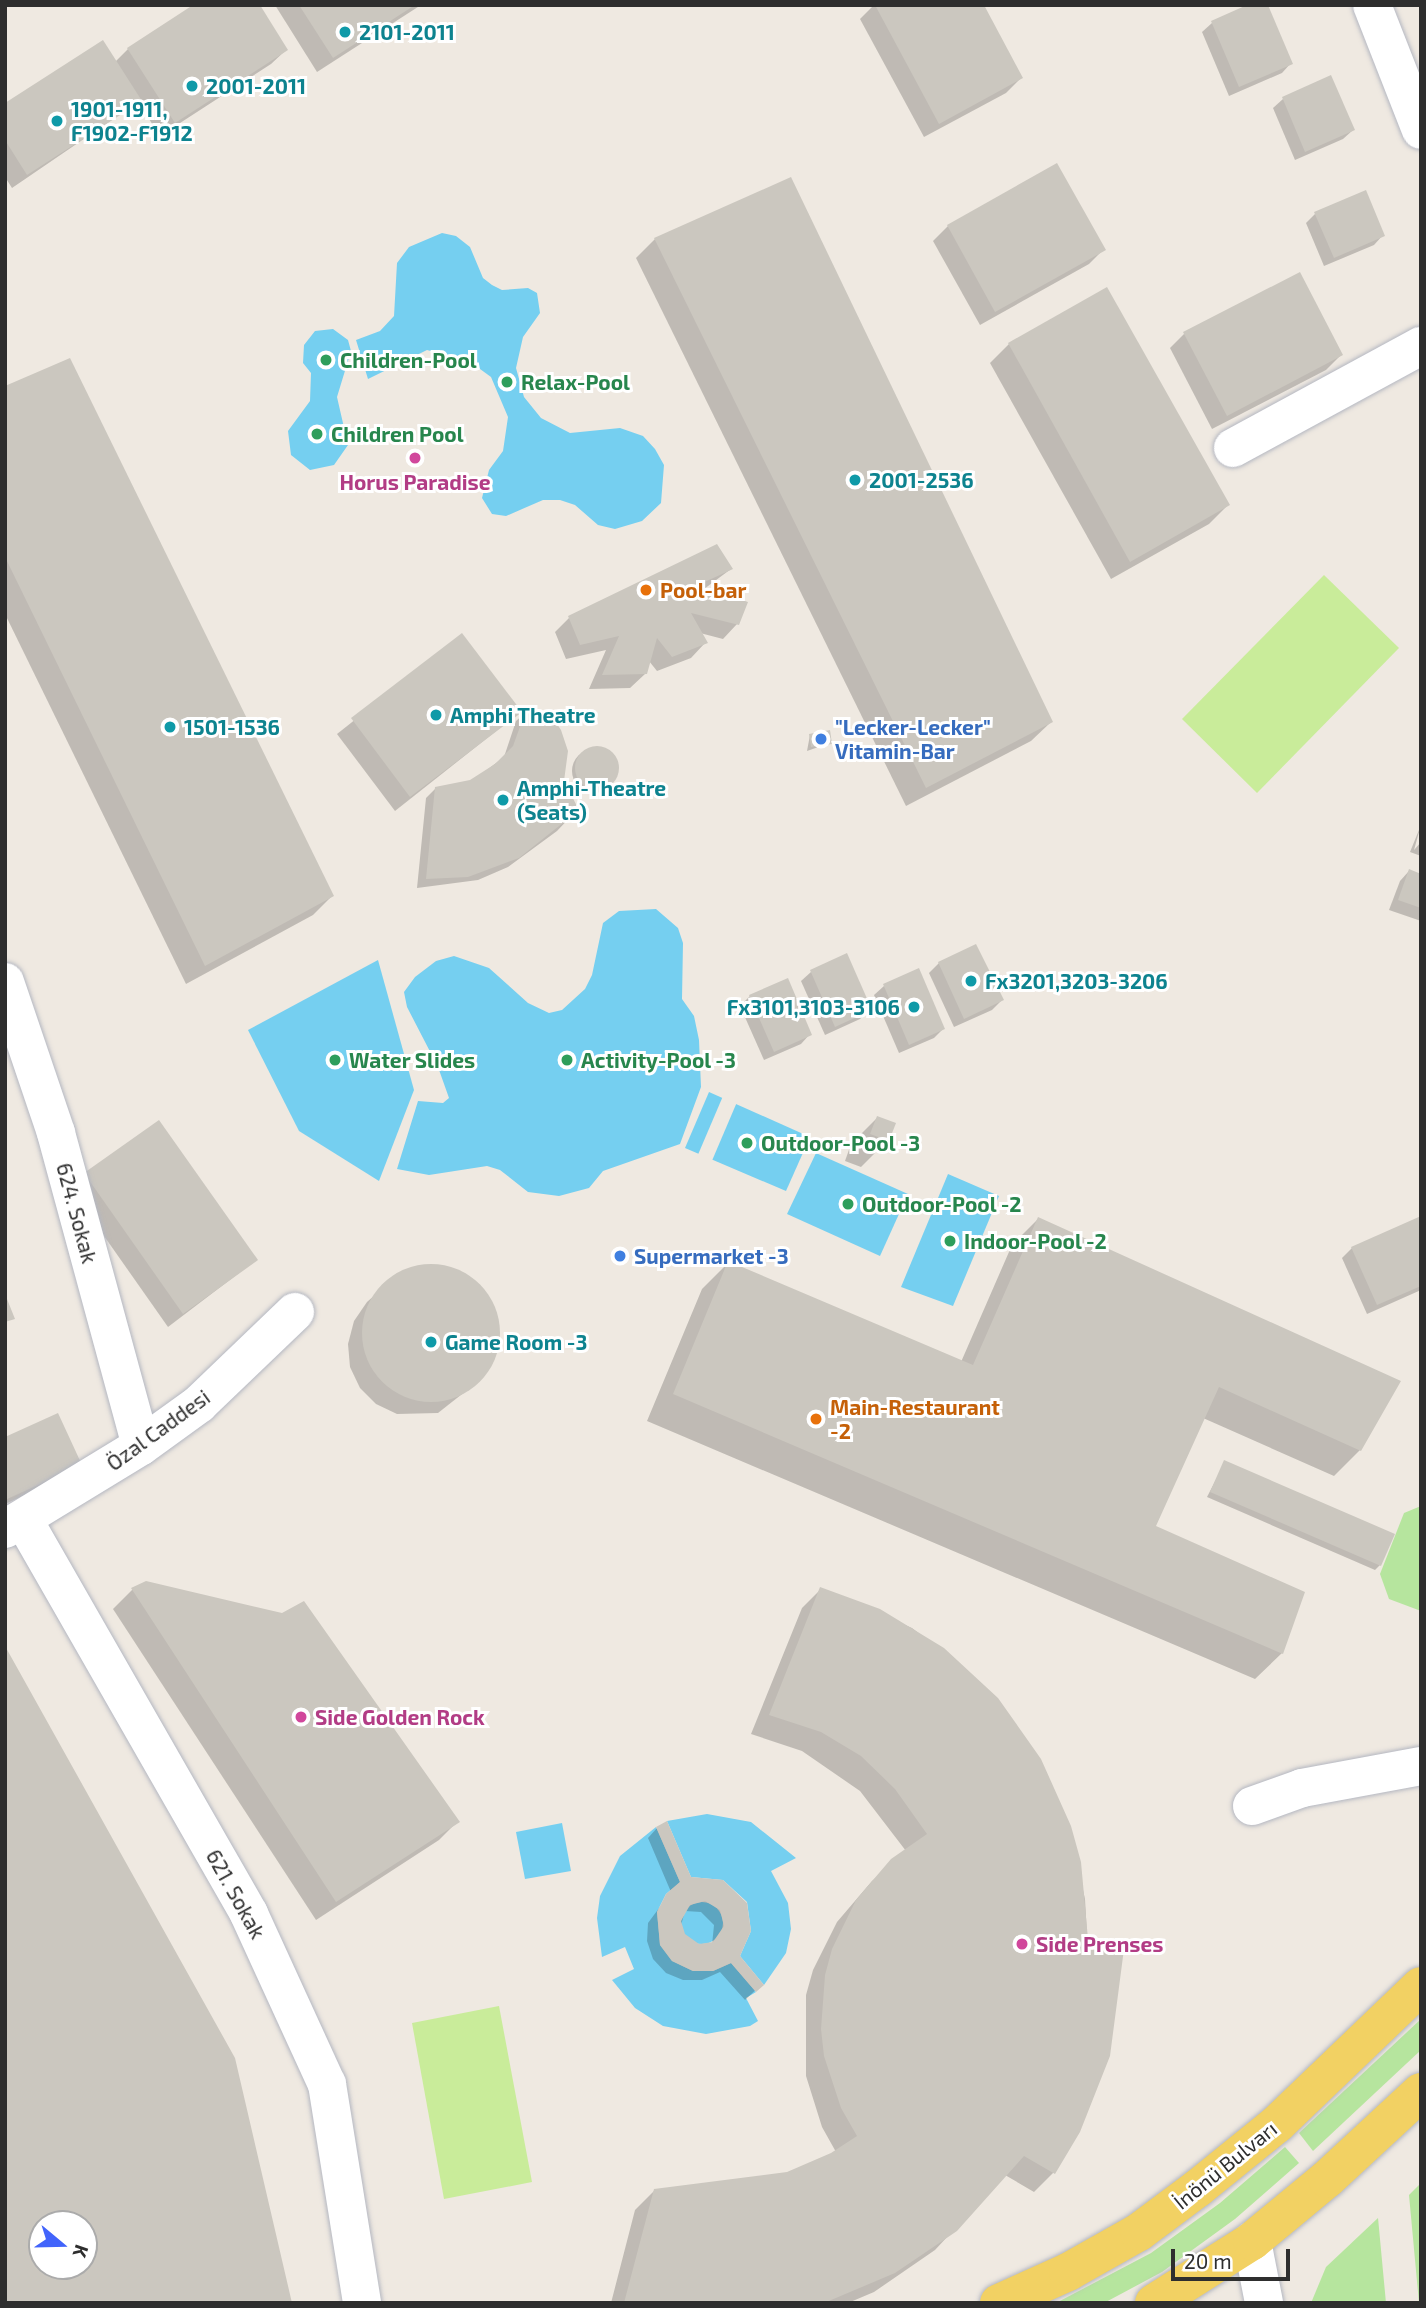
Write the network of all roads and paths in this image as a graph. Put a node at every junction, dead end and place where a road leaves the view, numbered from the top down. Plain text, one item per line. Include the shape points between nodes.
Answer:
1 (1372, 5) edge
2 (1421, 130) edge
3 (1421, 346) edge
4 (1233, 448) dead end
5 (5, 982) edge
6 (295, 1312) dead end
7 (141, 1446) junction
8 (14, 1524) edge
9 (1421, 1766) edge
10 (1252, 1806) dead end
11 (1421, 1986) edge
12 (1421, 2092) edge
13 (1252, 2241) junction
14 (362, 2303) edge
15 (999, 2303) edge
16 (1154, 2303) edge
17 (1264, 2303) edge

1 - 2 street
3 - 4 street
5 - 7 street, 624. Sokak via 56,1133
6 - 7 street, Özal Caddesi via 199,1404
7 - 8 street, Özal Caddesi
8 - 14 street, 621. Sokak via 249,1914 327,2084
9 - 10 street via 1302,1788
11 - 15 main road, İnönü Bulvarı via 1277,2124 1198,2188 1139,2232 1068,2272
12 - 13 main road
13 - 16 main road
13 - 17 street

